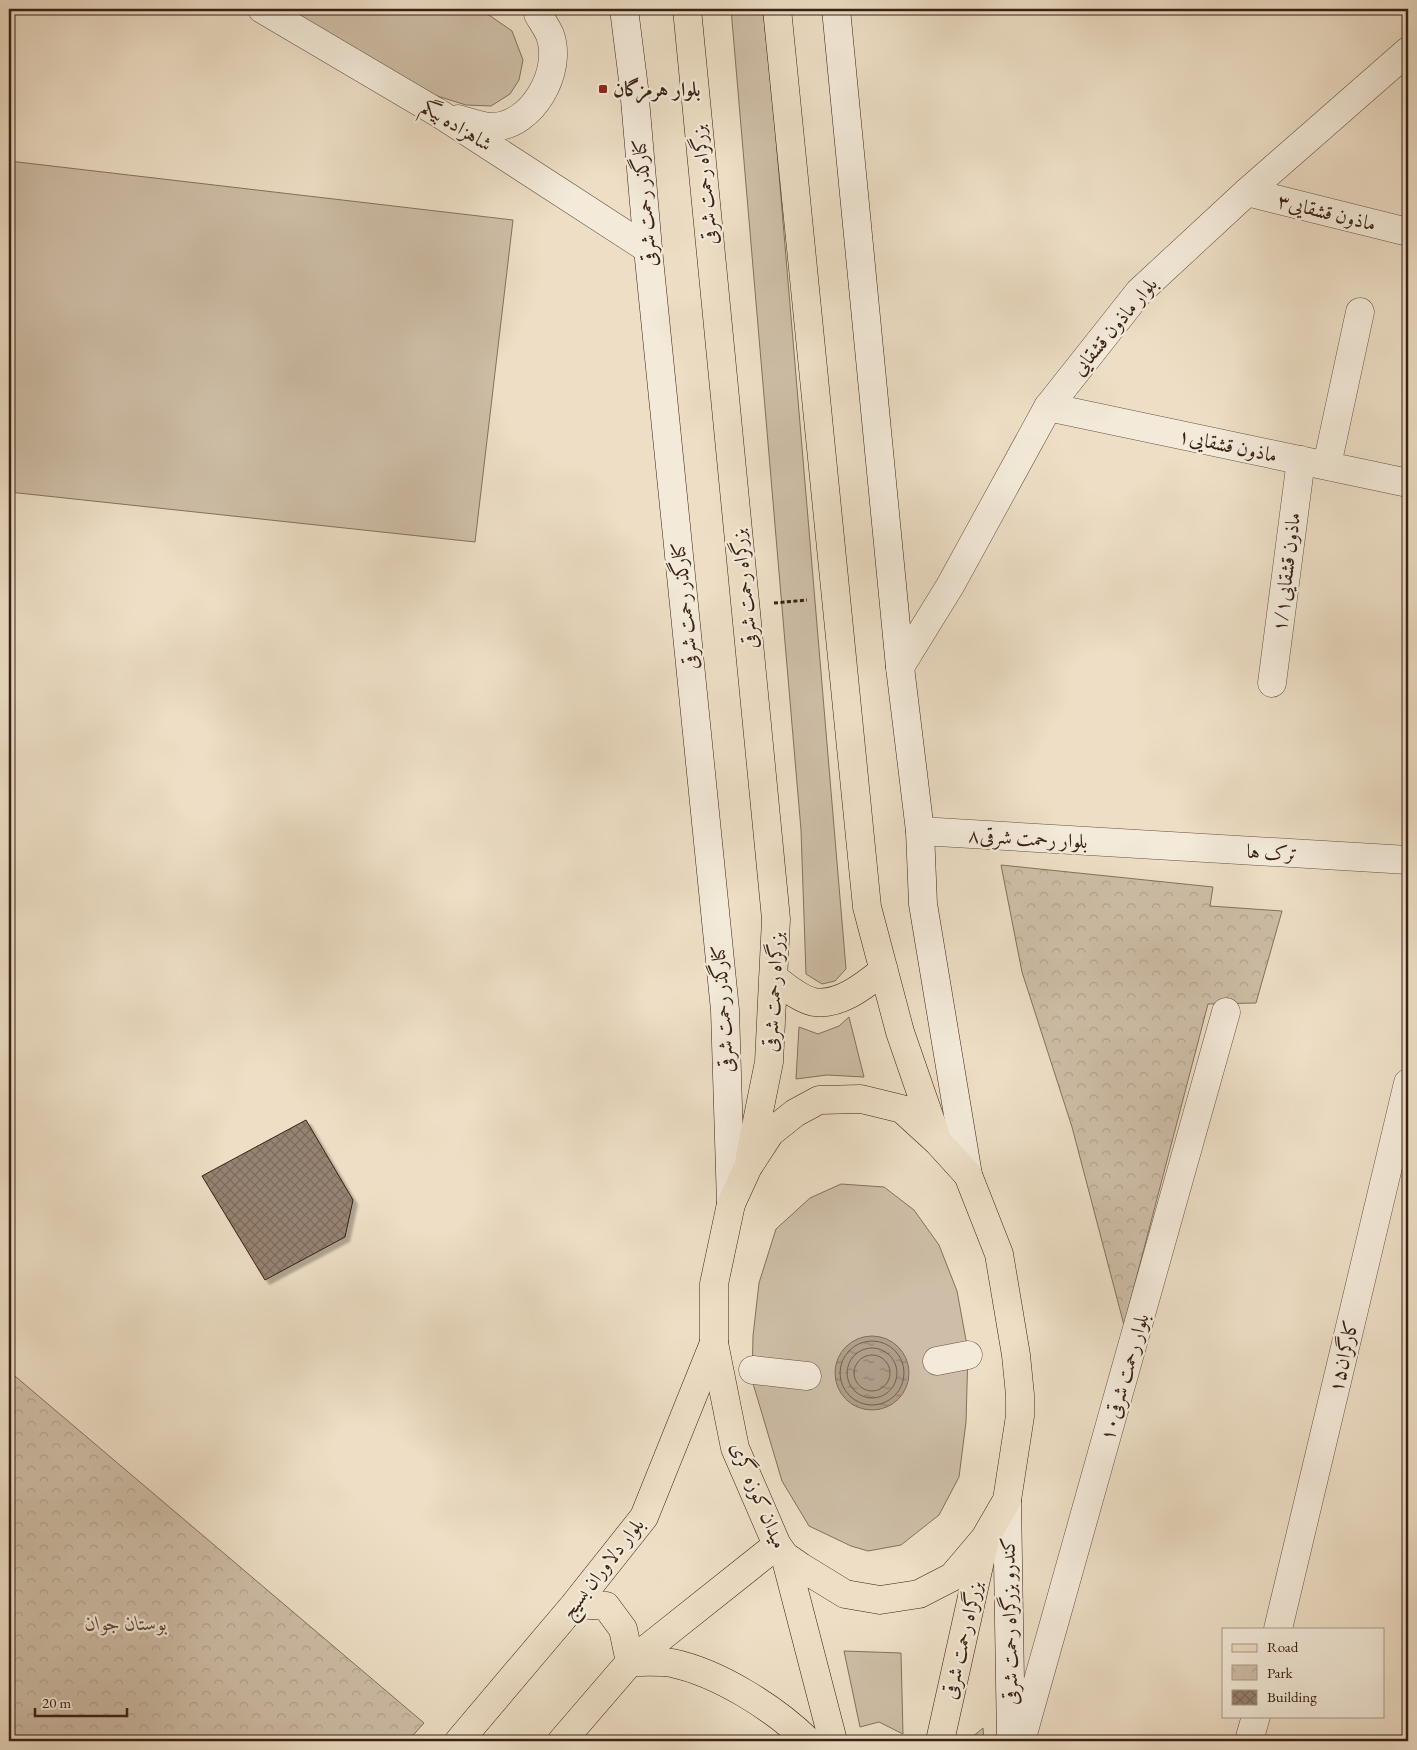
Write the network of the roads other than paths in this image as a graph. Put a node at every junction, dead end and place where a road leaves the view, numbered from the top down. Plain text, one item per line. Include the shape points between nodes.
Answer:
1 (262, 9) edge
2 (624, 9) edge
3 (687, 9) edge
4 (777, 9) edge
5 (836, 9) edge
6 (541, 11) edge
7 (1408, 51) edge
8 (440, 114) junction
9 (1246, 192) junction
10 (1408, 232) edge
11 (648, 249) junction
12 (1360, 312) dead end
13 (1048, 407) junction
14 (1301, 460) junction
15 (1327, 466) junction
16 (1408, 482) edge
17 (900, 667) junction
18 (1272, 683) dead end
19 (920, 831) junction
20 (1136, 844) joint
21 (1408, 860) edge
22 (884, 970) junction
23 (774, 977) junction
24 (1226, 1012) dead end
25 (1408, 1083) edge
26 (938, 1142) junction
27 (748, 1167) junction
28 (968, 1175) junction
29 (731, 1204) junction
30 (714, 1343) junction
31 (968, 1355) dead end
32 (937, 1361) dead end
33 (753, 1370) dead end
34 (807, 1376) dead end
35 (1007, 1500) junction
36 (985, 1538) junction
37 (781, 1550) junction
38 (575, 1604) junction
39 (1278, 1628) edge
40 (630, 1662) junction
41 (1255, 1718) edge
42 (459, 1741) edge
43 (562, 1741) edge
44 (808, 1741) edge
45 (833, 1741) edge
46 (940, 1741) edge
47 (1011, 1741) edge
48 (1021, 1741) edge
49 (1249, 1741) edge

1 - 8 street, شاهزاده بیگم
2 - 11 street, کنارگذر رحمت شرقی
3 - 23 main road, بزرگراه رحمت شرقی via 776,919
4 - 22 main road via 867,907
5 - 17 street
6 - 8 street via 550,35 552,56 549,76 531,108 515,121 493,127
7 - 9 street, بلوار ماذون قشقایی
8 - 11 street, شاهزاده بیگم
9 - 10 street, ماذون قشقایی۳
9 - 13 street, بلوار ماذون قشقایی via 1139,292
11 - 29 street, کنارگذر رحمت شرقی via 725,1010
12 - 15 street
13 - 14 street, ماذون قشقایی۱
13 - 17 street, بلوار ماذون قشقایی via 950,586
14 - 15 street, ماذون قشقایی۱
14 - 18 street, ماذون قشقایی۱/۱
15 - 16 street, ماذون قشقایی۱
17 - 19 street
19 - 20 street, بلوار رحمت شرقی۸
19 - 28 street via 923,904
20 - 21 street, ترک ها
22 - 23 main road via 838,1000 814,1002 796,995
22 - 26 main road via 900,1032
23 - 27 main road, بزرگراه رحمت شرقی via 769,1062
24 - 48 street, ۱۰بلوار رحمت شرقی
25 - 39 street, ۱۵کارگران
26 - 27 main road, میدان کوزه گری via 902,1109 860,1099 819,1100 795,1113 770,1133
26 - 28 main road, میدان کوزه گری
27 - 29 main road, میدان کوزه گری
28 - 35 main road, میدان کوزه گری via 999,1254 1016,1355 1020,1416
29 - 30 main road, میدان کوزه گری via 714,1284
30 - 37 main road, میدان کوزه گری via 735,1448
30 - 38 main road, بلوار دلاوران بسیج via 644,1517
31 - 32 street
33 - 34 street
35 - 36 main road, میدان کوزه گری
35 - 47 street, کندرو بزرگراه رحمت شرقی
36 - 37 main road, میدان کوزه گری via 952,1577 919,1594 880,1600 845,1594
36 - 46 main road, بزرگراه رحمت شرقی
37 - 40 main road
37 - 45 main road
38 - 40 main road via 606,1606 623,1629
38 - 42 main road, بلوار دلاوران بسیج
40 - 43 main road
40 - 44 main road via 670,1663 704,1672 736,1688
41 - 49 street

